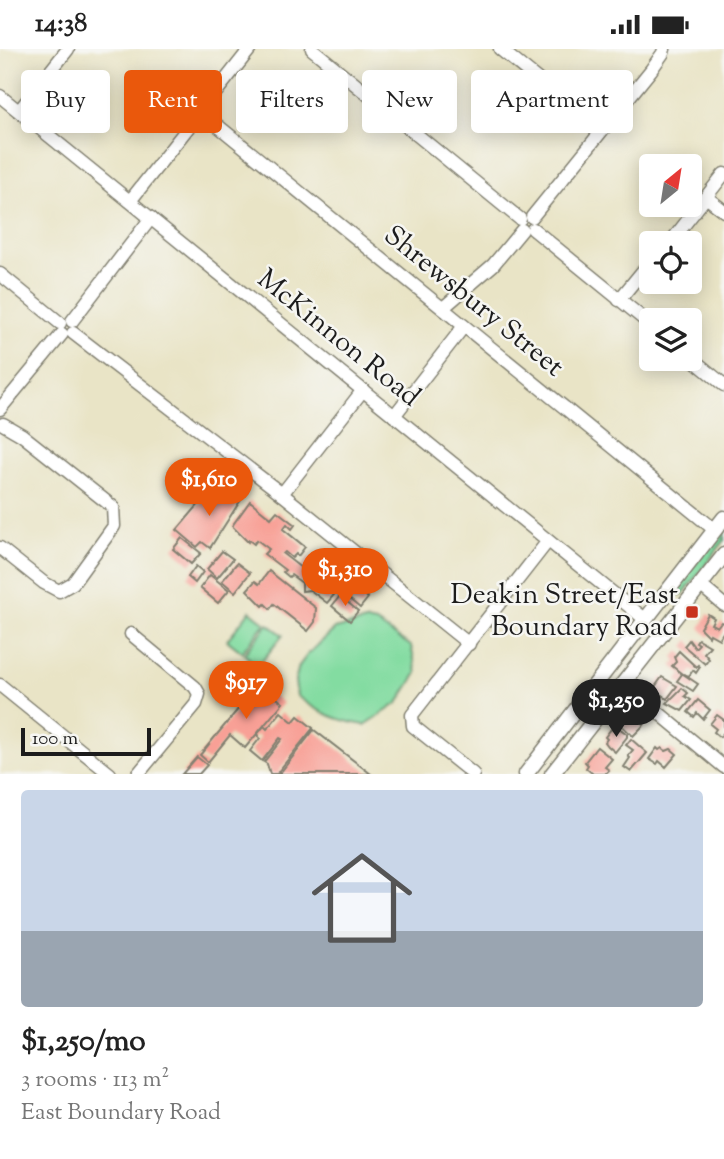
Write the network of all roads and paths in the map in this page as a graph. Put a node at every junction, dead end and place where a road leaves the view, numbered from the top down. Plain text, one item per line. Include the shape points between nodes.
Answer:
1 (68, 49) edge
2 (250, 49) edge
3 (312, 49) edge
4 (500, 49) edge
5 (664, 49) edge
6 (526, 70) edge
7 (222, 85) edge
8 (633, 92) edge
9 (0, 96) edge
10 (19, 111) junction
11 (222, 129) edge
12 (184, 133) edge
13 (599, 133) edge
14 (724, 174) edge
15 (706, 197) junction
16 (130, 201) junction
17 (724, 211) edge
18 (151, 218) junction
19 (527, 224) junction
20 (679, 231) edge
21 (0, 274) edge
22 (639, 276) edge
23 (620, 300) junction
24 (443, 309) junction
25 (639, 315) edge
26 (464, 326) junction
27 (67, 328) junction
28 (702, 367) edge
29 (724, 385) edge
30 (363, 390) junction
31 (13, 395) junction
32 (0, 409) edge
33 (394, 416) junction
34 (1, 427) edge
35 (282, 493) junction
36 (720, 524) edge
37 (548, 541) junction
38 (0, 548) edge
39 (724, 555) edge
40 (700, 585) junction
41 (668, 592) junction
42 (687, 602) junction
43 (724, 605) edge
44 (646, 620) junction
45 (131, 634) dead end
46 (469, 644) junction
47 (624, 684) junction
48 (0, 685) edge
49 (724, 767) edge
50 (110, 774) edge
51 (138, 774) edge
52 (472, 774) edge
53 (526, 774) edge
54 (552, 774) edge

1 - 10 street
2 - 7 street
3 - 19 street
4 - 6 street
5 - 8 street
9 - 10 street, McKinnon Road
10 - 16 street, McKinnon Road
11 - 24 street, Shrewsbury Street
12 - 16 street
13 - 19 street
14 - 15 street
15 - 17 street
15 - 20 street
16 - 18 street, McKinnon Road
18 - 27 street
18 - 30 street, McKinnon Road
19 - 23 street
19 - 24 street via 494,265
21 - 27 street
22 - 23 street
23 - 25 street
24 - 26 street, Shrewsbury Street
26 - 33 street
26 - 36 street, Shrewsbury Street
27 - 31 street
27 - 35 street
28 - 29 street
30 - 33 street, McKinnon Road
30 - 35 street
31 - 32 street
31 - 34 street
33 - 37 street, McKinnon Road
34 - 38 street via 22,435 113,507 114,526 72,583 59,591
35 - 46 street
36 - 41 main road
37 - 44 street, McKinnon Road
37 - 46 street
39 - 40 main road
40 - 42 main road
40 - 43 street
41 - 42 main road
41 - 44 main road
42 - 44 main road via 660,619
42 - 47 main road
44 - 53 main road
45 - 51 street via 199,694 196,704
46 - 52 street via 412,715 413,726
47 - 49 street
47 - 54 main road
48 - 50 street

